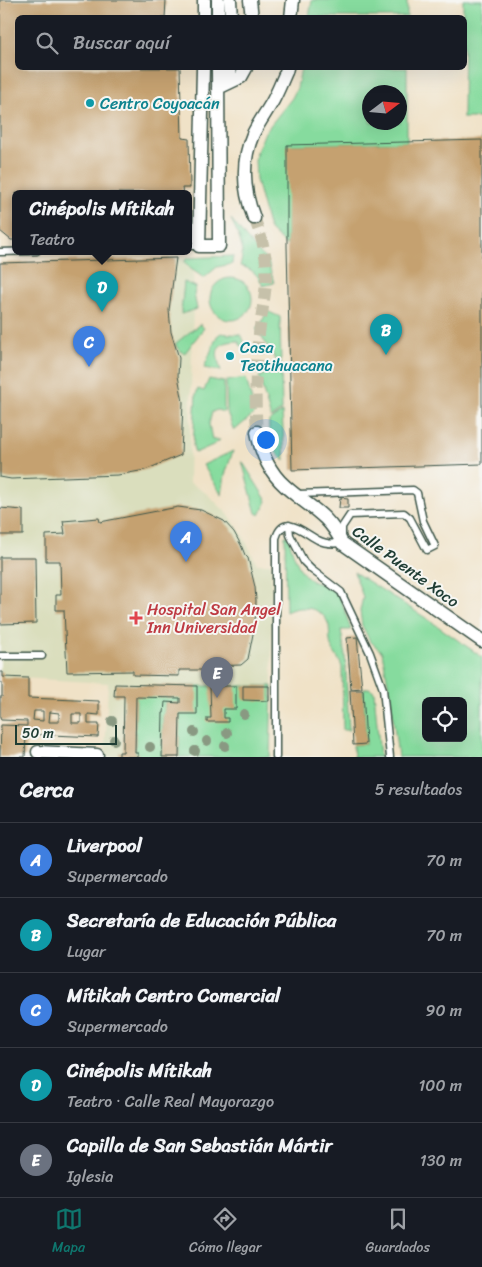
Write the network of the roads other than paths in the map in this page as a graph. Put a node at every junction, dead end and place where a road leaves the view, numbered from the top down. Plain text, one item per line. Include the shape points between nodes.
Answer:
1 (205, 0) edge
2 (218, 0) edge
3 (230, 0) edge
4 (250, 0) edge
5 (293, 0) edge
6 (204, 15) edge
7 (218, 15) edge
8 (231, 15) edge
9 (252, 15) edge
10 (291, 15) edge
11 (203, 70) edge
12 (218, 70) edge
13 (230, 70) edge
14 (245, 70) edge
15 (286, 70) edge
16 (222, 86) junction
17 (254, 218) tunnel mouth
18 (194, 246) edge
19 (257, 432) tunnel mouth
20 (294, 494) junction
21 (289, 525) junction
22 (342, 543) junction
23 (482, 641) edge
24 (0, 656) edge
25 (42, 656) dead end
26 (38, 752) dead end
27 (63, 755) edge
28 (97, 755) dead end
29 (276, 757) edge
30 (390, 757) edge

1 - 2 street
1 - 6 street
2 - 7 street
3 - 8 street
4 - 9 street
5 - 10 street
11 - 18 street
12 - 16 street
13 - 16 street
14 - 16 street via 241,77
15 - 17 street via 246,157 246,194
16 - 18 street via 219,246
19 - 20 street, Calle Puente Xoco via 268,466
20 - 22 street, Calle Puente Xoco via 322,514
20 - 22 lane via 413,490 417,493 423,521 435,546 427,550 404,513 350,515 342,527
21 - 22 lane via 326,543
21 - 29 lane via 280,529 276,538
21 - 30 lane via 290,536 304,562 341,592 370,653 382,689
22 - 23 street, Calle Puente Xoco
24 - 25 lane
26 - 27 street
27 - 28 street

